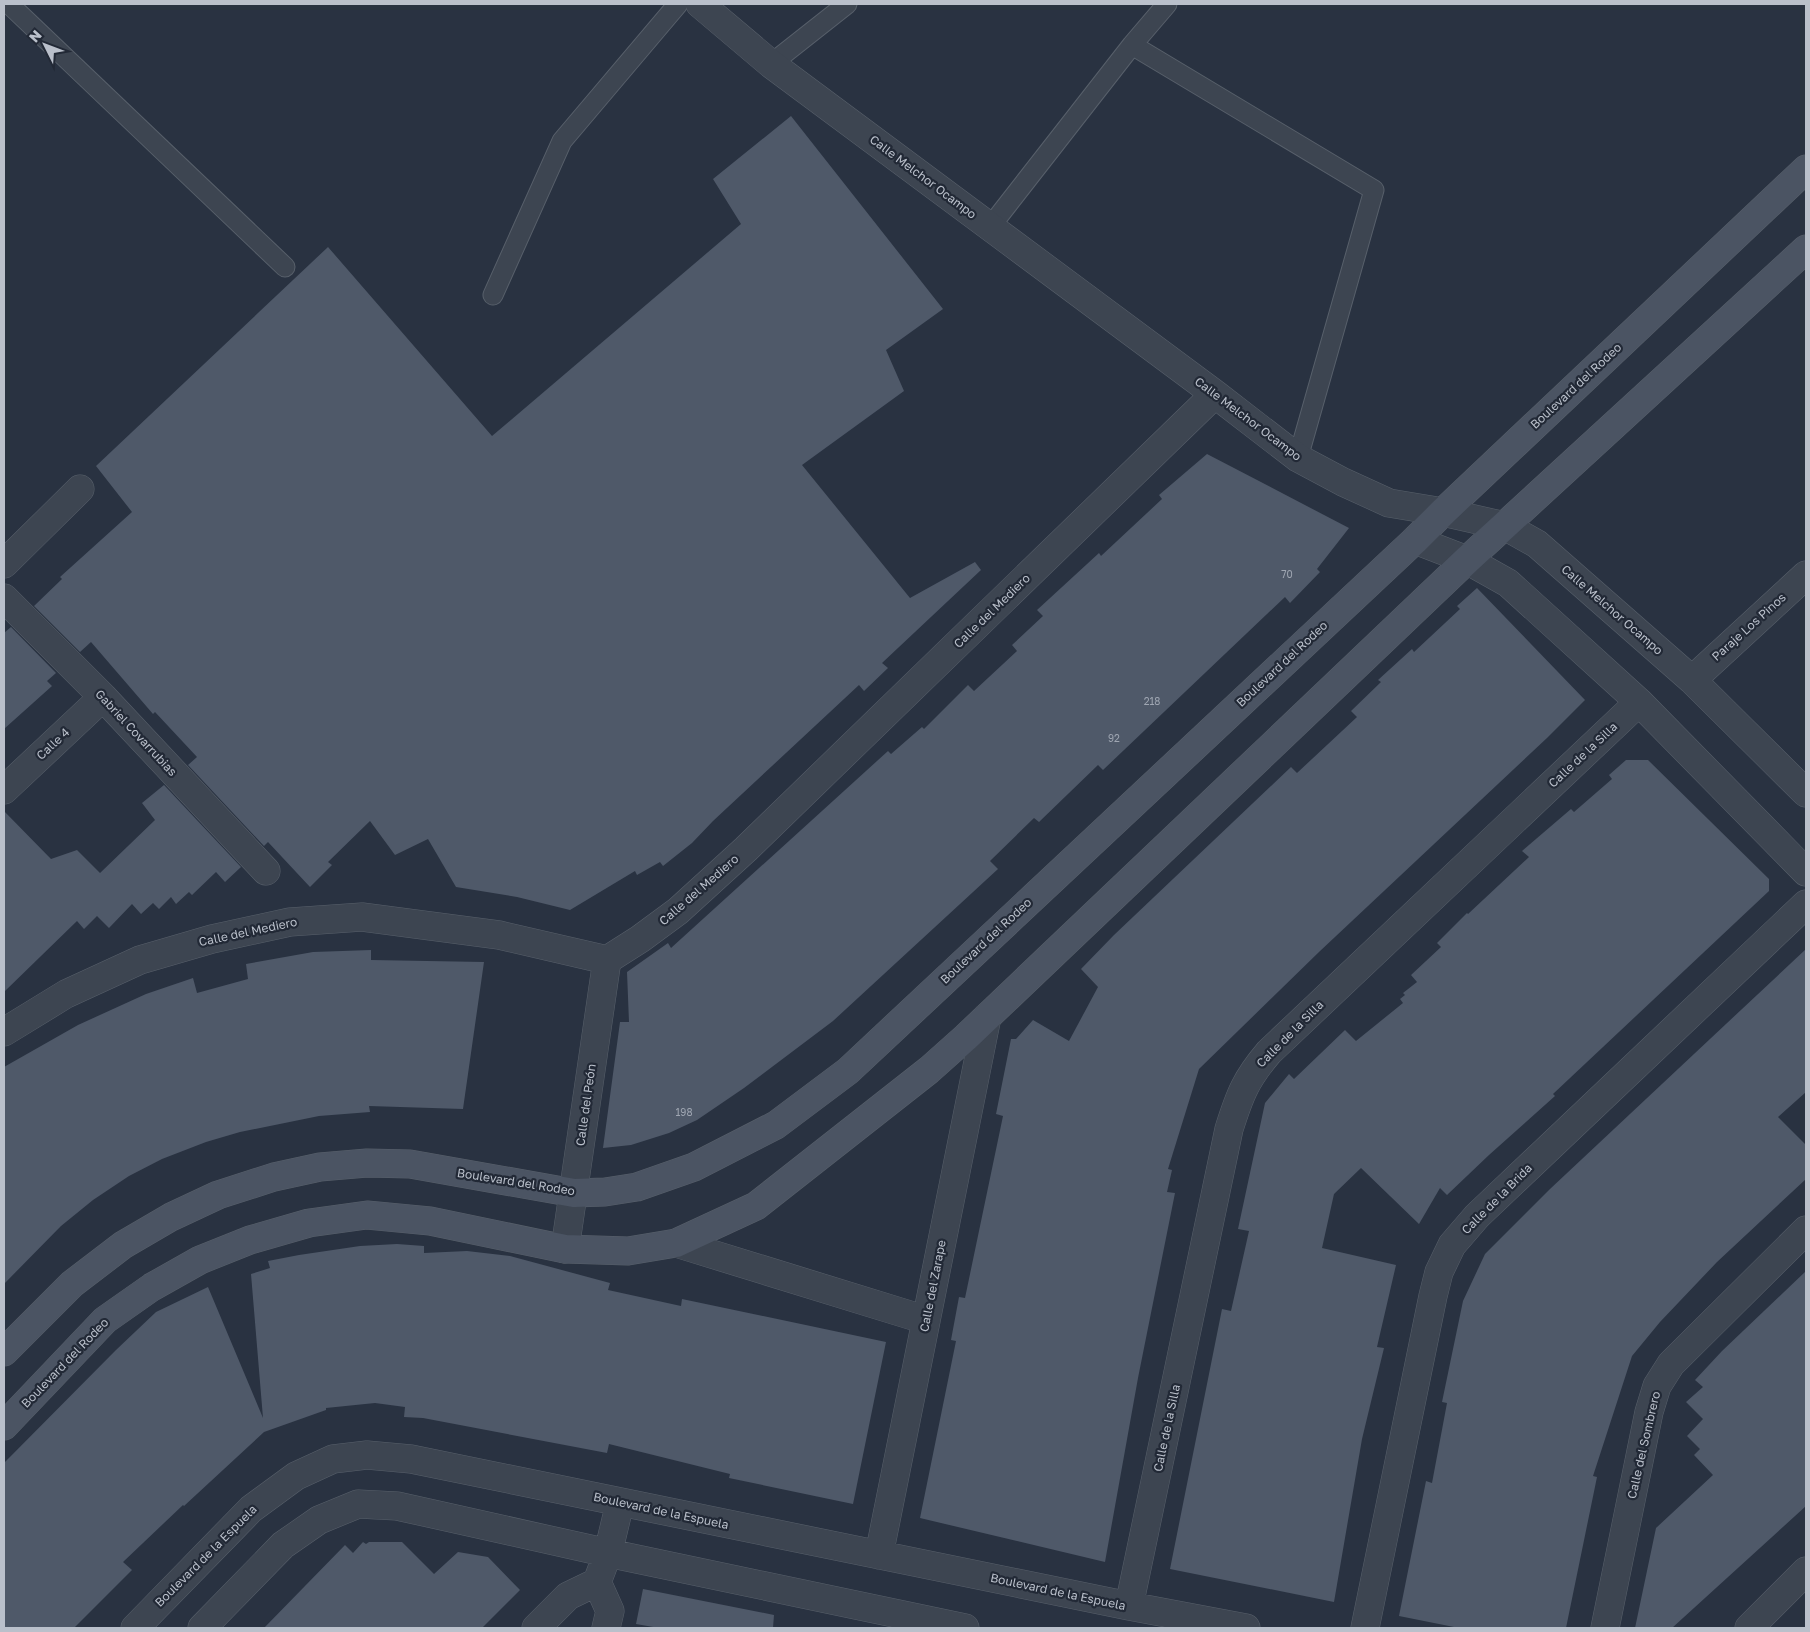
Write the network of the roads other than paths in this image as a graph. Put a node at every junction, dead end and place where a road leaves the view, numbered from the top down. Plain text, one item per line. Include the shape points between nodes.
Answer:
1 (10, 4) edge
2 (678, 4) edge
3 (700, 4) edge
4 (847, 4) edge
5 (1167, 4) edge
6 (1132, 45) junction
7 (771, 64) junction
8 (1806, 169) edge
9 (990, 227) junction
10 (1806, 249) edge
11 (285, 267) dead end
12 (493, 295) dead end
13 (1215, 394) junction
14 (1298, 458) junction
15 (80, 489) dead end
16 (1443, 512) junction
17 (1505, 526) junction
18 (1415, 540) junction
19 (1468, 560) junction
20 (4, 564) edge
21 (1806, 574) edge
22 (4, 598) edge
23 (1692, 680) junction
24 (102, 697) junction
25 (1640, 702) junction
26 (4, 790) edge
27 (1806, 793) edge
28 (266, 871) dead end
29 (1806, 872) edge
30 (1806, 904) edge
31 (607, 960) junction
32 (987, 1017) junction
33 (4, 1032) edge
34 (574, 1193) junction
35 (1806, 1230) edge
36 (676, 1243) junction
37 (565, 1250) junction
38 (926, 1320) junction
39 (4, 1352) edge
40 (4, 1426) edge
41 (620, 1503) junction
42 (608, 1553) junction
43 (879, 1555) junction
44 (1806, 1571) edge
45 (597, 1582) junction
46 (1129, 1606) junction
47 (866, 1618) edge
48 (135, 1628) edge
49 (202, 1628) edge
50 (536, 1628) edge
51 (606, 1628) edge
52 (965, 1628) edge
53 (1246, 1628) edge
54 (1365, 1628) edge
55 (1605, 1628) edge
56 (1749, 1628) edge

1 - 11 lane
2 - 12 lane via 562,141
3 - 7 street, Calle Melchor Ocampo
4 - 7 lane
5 - 6 lane
6 - 9 lane
6 - 14 lane via 1374,190
7 - 9 street, Calle Melchor Ocampo
8 - 16 street, Boulevard del Rodeo
9 - 13 street, Calle Melchor Ocampo
10 - 17 street, Boulevard del Rodeo
13 - 14 street, Calle Melchor Ocampo
13 - 31 street, Calle del Mediero via 740,855 678,911
14 - 16 street, Calle Melchor Ocampo via 1389,503
15 - 20 street
16 - 17 street, Calle Melchor Ocampo
16 - 18 street, Boulevard del Rodeo
17 - 19 street, Boulevard del Rodeo
17 - 23 street, Calle Melchor Ocampo via 1537,544
18 - 19 street
18 - 34 street, Boulevard del Rodeo via 848,1071 776,1125 694,1167 637,1187
19 - 25 street via 1508,583
19 - 32 street, Boulevard del Rodeo
21 - 23 street, Paraje Los Pinos
22 - 24 street, Gabriel Covarrubias
23 - 27 street, Calle Melchor Ocampo
24 - 26 street, Calle 4
24 - 28 street, Gabriel Covarrubias
25 - 29 street
25 - 46 street, Calle de la Silla via 1269,1052 1252,1072 1229,1129
30 - 54 street, Calle de la Brida via 1484,1210 1452,1245 1433,1296
31 - 33 street, Calle del Mediero via 499,935 362,917 290,922 212,938 140,960 66,994
31 - 34 street, Calle del Peón
32 - 36 street, Boulevard del Rodeo via 929,1070 756,1206
32 - 38 street, Calle del Zarape
34 - 37 street, Calle del Peón
34 - 39 street, Boulevard del Rodeo via 410,1164 320,1167 274,1177 218,1195 123,1245 72,1284
35 - 55 street, Calle del Sombrero via 1671,1364 1657,1386
36 - 37 street, Boulevard del Rodeo via 628,1251
36 - 38 street, Boulevard del Rodeo
37 - 40 street, Boulevard del Rodeo via 430,1222 367,1215 309,1223 250,1240 200,1260 152,1287 105,1320
38 - 43 street, Calle del Zarape
41 - 42 street
41 - 43 street, Boulevard de la Espuela
41 - 48 street, Boulevard de la Espuela via 411,1459 367,1455 333,1459 296,1476 252,1509
42 - 45 street
42 - 47 street
42 - 49 street via 398,1506 358,1504 319,1520 283,1545
43 - 46 street, Boulevard de la Espuela
44 - 56 street
45 - 50 street via 568,1596
45 - 51 street via 610,1612
46 - 53 street, Boulevard de la Espuela
47 - 52 street

